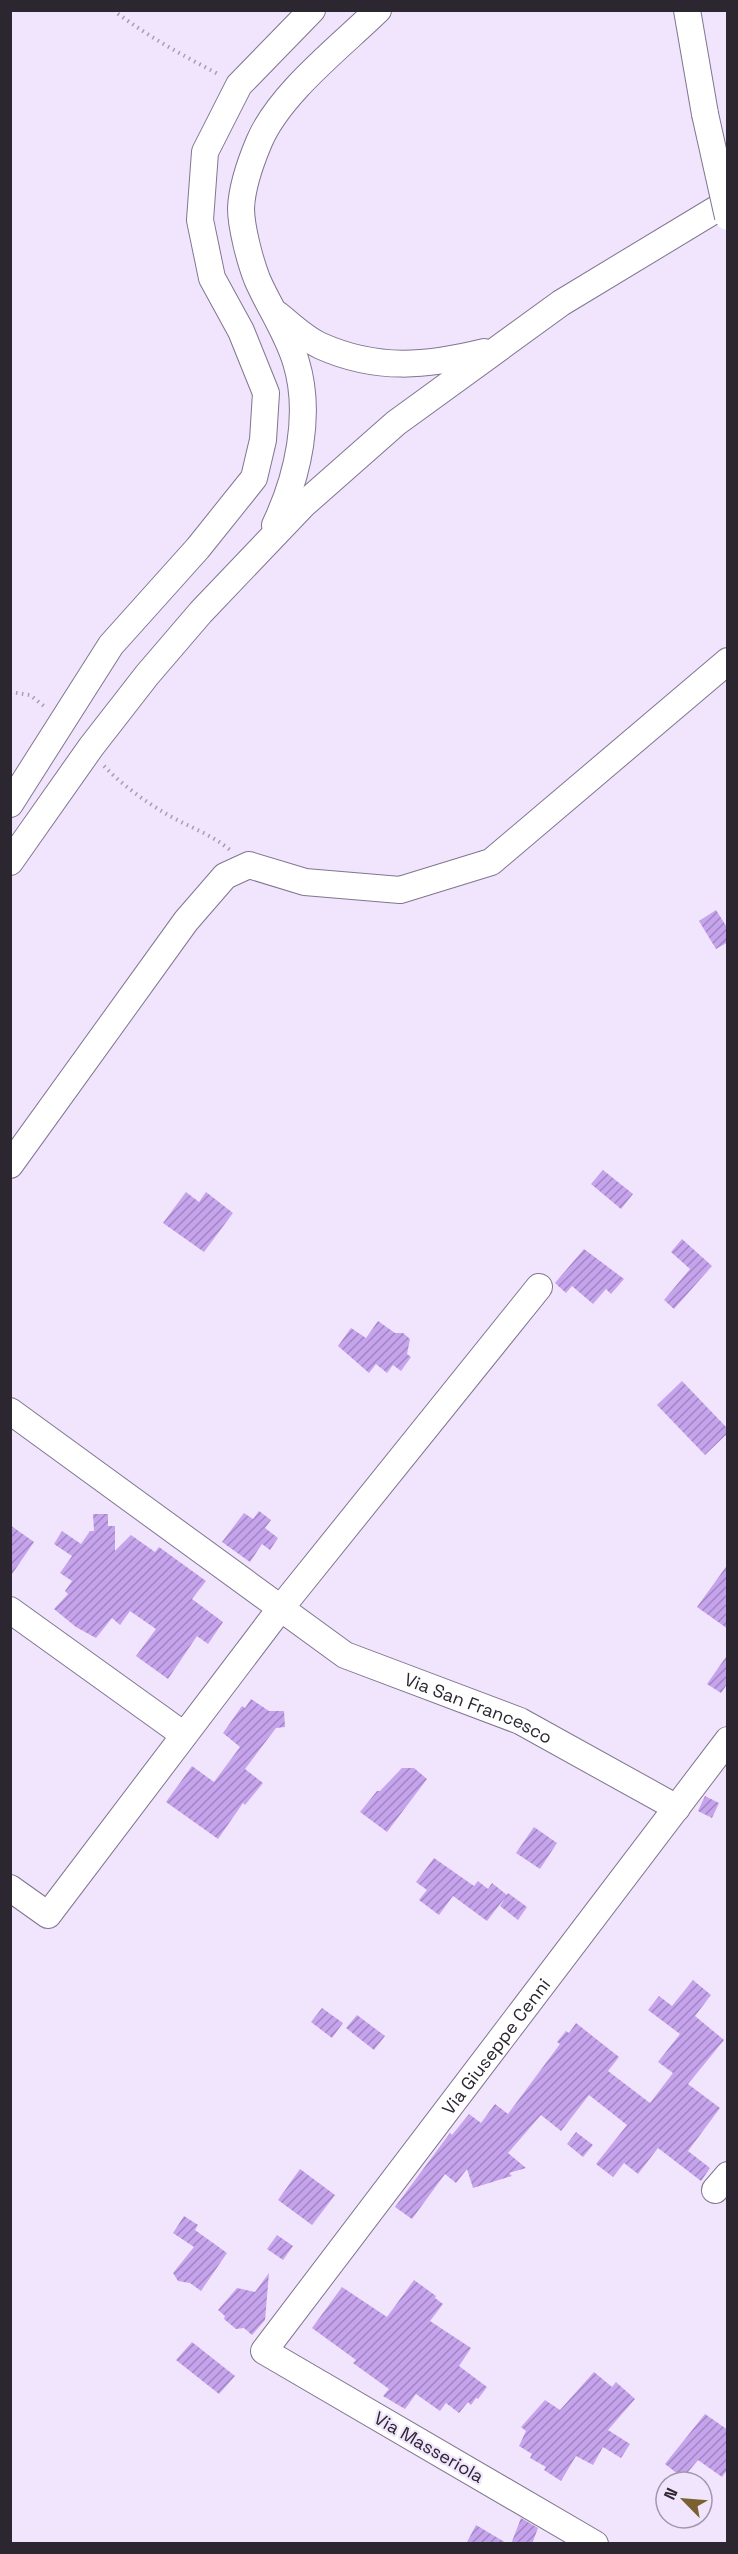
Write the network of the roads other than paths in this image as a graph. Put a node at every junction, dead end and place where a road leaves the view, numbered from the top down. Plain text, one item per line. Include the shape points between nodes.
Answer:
1 (312, 10) edge
2 (378, 10) edge
3 (687, 10) edge
4 (728, 202) edge
5 (728, 217) edge
6 (275, 311) junction
7 (497, 349) junction
8 (267, 542) junction
9 (728, 661) edge
10 (10, 804) edge
11 (10, 862) edge
12 (10, 1165) edge
13 (539, 1287) dead end
14 (10, 1411) edge
15 (280, 1609) junction
16 (10, 1610) edge
17 (184, 1735) junction
18 (728, 1740) edge
19 (678, 1808) junction
20 (10, 1888) edge
21 (264, 2351) joint
22 (595, 2544) edge

1 - 10 street via 239,85 205,152 200,220 212,278 241,331 266,393 263,440 254,478 111,645
2 - 6 street via 281,105 260,141 242,208 257,279
3 - 5 street, bridge
4 - 7 street via 561,303
6 - 7 street via 321,346 372,361 404,365 441,363
6 - 8 street via 296,362 303,398 290,495
7 - 8 street via 396,423
8 - 11 street via 147,675
9 - 12 street via 491,862 400,890 305,882 249,865 225,876 186,921
13 - 15 street
14 - 15 street, Via San Francesco
15 - 17 street
15 - 19 street, Via San Francesco via 345,1655 520,1721
16 - 17 street
17 - 20 street via 48,1915
18 - 19 street, Via Giuseppe Cenni
19 - 21 street, Via Giuseppe Cenni
21 - 22 street, Via Masseriola

